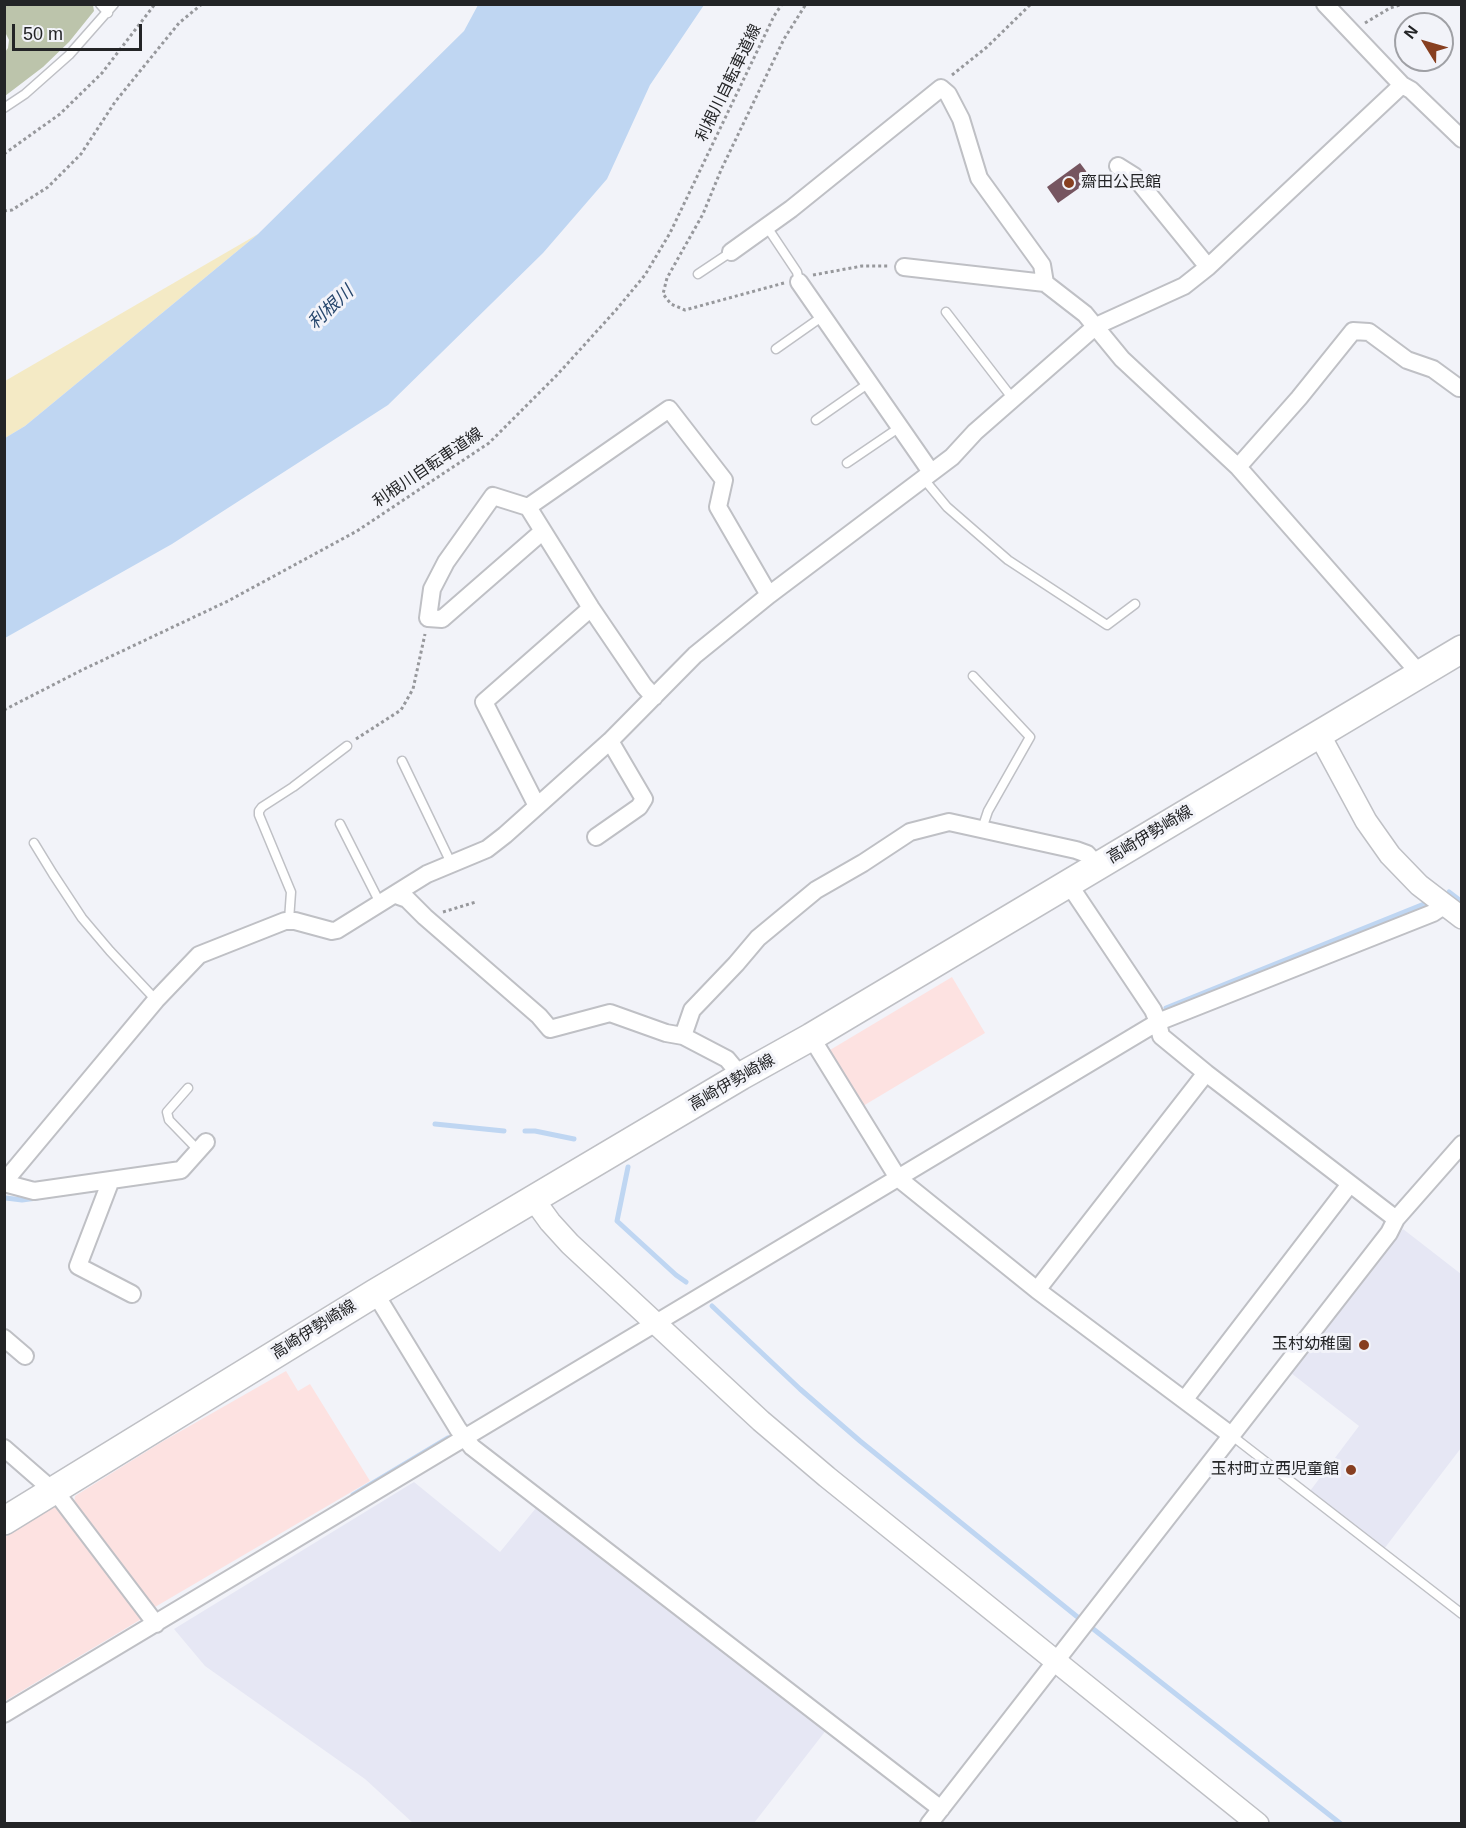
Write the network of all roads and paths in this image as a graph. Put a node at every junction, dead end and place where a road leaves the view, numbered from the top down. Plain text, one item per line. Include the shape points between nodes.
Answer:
1 (100, 4) edge
2 (114, 4) edge
3 (155, 4) edge
4 (202, 4) edge
5 (782, 4) edge
6 (806, 4) edge
7 (1031, 4) edge
8 (1325, 4) edge
9 (1403, 4) edge
10 (108, 13) junction
11 (1351, 32) junction
12 (1402, 85) junction
13 (941, 88) junction
14 (4, 108) edge
15 (1461, 139) edge
16 (4, 154) edge
17 (1118, 166) dead end
18 (4, 211) edge
19 (766, 227) junction
20 (731, 252) joint
21 (904, 267) joint
22 (1208, 267) junction
23 (698, 274) dead end
24 (799, 282) junction
25 (1045, 283) junction
26 (946, 312) dead end
27 (823, 316) junction
28 (1096, 326) junction
29 (776, 348) dead end
30 (869, 383) junction
31 (1461, 388) edge
32 (1013, 399) junction
33 (816, 420) dead end
34 (900, 427) junction
35 (847, 463) dead end
36 (1238, 466) junction
37 (927, 475) junction
38 (528, 507) junction
39 (543, 531) junction
40 (769, 595) junction
41 (1135, 604) dead end
42 (591, 608) junction
43 (428, 618) junction
44 (1461, 649) edge
45 (1420, 674) junction
46 (973, 675) dead end
47 (654, 697) junction
48 (4, 710) edge
49 (1319, 734) junction
50 (610, 741) junction
51 (347, 746) joint
52 (402, 761) dead end
53 (537, 806) junction
54 (340, 824) dead end
55 (982, 829) junction
56 (596, 837) dead end
57 (34, 843) dead end
58 (452, 864) junction
59 (1098, 866) junction
60 (1068, 883) junction
61 (396, 895) junction
62 (476, 902) dead end
63 (381, 904) junction
64 (1444, 905) junction
65 (425, 917) junction
66 (1461, 918) edge
67 (289, 920) junction
68 (156, 1000) junction
69 (1158, 1022) junction
70 (683, 1036) junction
71 (812, 1037) junction
72 (1206, 1073) junction
73 (741, 1076) junction
74 (188, 1088) dead end
75 (1461, 1144) edge
76 (202, 1146) joint
77 (7, 1175) edge
78 (898, 1178) junction
79 (111, 1180) junction
80 (1350, 1184) junction
81 (534, 1200) junction
82 (1396, 1219) junction
83 (1037, 1290) junction
84 (375, 1293) junction
85 (132, 1294) dead end
86 (654, 1323) junction
87 (4, 1338) edge
88 (25, 1356) dead end
89 (1185, 1399) junction
90 (1231, 1435) junction
91 (464, 1437) junction
92 (4, 1448) edge
93 (53, 1490) junction
94 (4, 1521) edge
95 (1461, 1614) edge
96 (156, 1624) junction
97 (1056, 1661) junction
98 (4, 1714) edge
99 (941, 1809) junction
100 (930, 1824) edge
101 (1258, 1824) edge

1 - 10 lane
2 - 10 lane
3 - 16 path via 102,73 60,114
4 - 18 path via 179,23 115,102 81,154 48,187
5 - 48 path, 利根川自転車道線 via 670,233 645,275 557,375 489,443 357,531 228,601
6 - 24 path via 784,39 703,214 667,278 663,294 670,304 685,310
7 - 13 path via 987,47 946,79
8 - 11 street
9 - 11 path
10 - 14 lane via 69,56
11 - 12 street
12 - 15 street
12 - 22 street
13 - 19 street
13 - 25 street via 961,119 979,178 1042,265
17 - 22 street via 1134,176
19 - 20 street
19 - 24 lane
20 - 23 lane
21 - 24 path via 862,266 808,276
21 - 25 street
22 - 28 street via 1184,286
24 - 27 street
25 - 28 street
26 - 32 lane
27 - 29 lane
27 - 30 street
28 - 32 street
28 - 36 street via 1122,359
30 - 33 lane
30 - 34 street
31 - 36 street via 1433,369 1407,360 1369,332 1353,332
32 - 37 street via 952,457
34 - 35 lane
34 - 37 street
36 - 45 street
37 - 40 street
37 - 41 lane via 947,507 1008,560 1107,625
38 - 39 street
38 - 40 street via 669,409 724,480 718,507
38 - 43 street via 493,496 446,562 432,589
39 - 42 street
39 - 43 street via 442,619
40 - 47 street via 694,655
42 - 47 street
42 - 53 street via 483,702
43 - 51 path via 413,689 401,710
44 - 45 main road, 高崎伊勢崎線
45 - 49 main road, 高崎伊勢崎線
46 - 55 lane via 1030,737 988,811
47 - 50 street
49 - 59 main road, 高崎伊勢崎線
49 - 64 street via 1366,821 1390,855
50 - 53 street
50 - 56 street via 645,799
51 - 67 lane via 259,811 291,892
52 - 58 lane
53 - 58 street via 487,849
54 - 63 lane
55 - 59 street via 1076,850 1087,854
55 - 70 street via 949,822 910,832 816,890 758,938 692,1010
57 - 68 lane via 82,918
58 - 61 street via 427,874
59 - 60 main road, 高崎伊勢崎線
60 - 69 street
60 - 71 main road, 高崎伊勢崎線
61 - 63 street
61 - 65 street via 407,899
62 - 65 path
63 - 67 street via 332,931
64 - 66 street
64 - 69 street via 1433,913
65 - 70 street via 550,1029 610,1013
67 - 68 street via 199,955
68 - 77 street
69 - 72 street via 1161,1036
69 - 78 street
70 - 73 street via 727,1059
71 - 73 main road, 高崎伊勢崎線
71 - 78 street
72 - 80 street
72 - 83 street
73 - 81 main road, 高崎伊勢崎線
74 - 76 lane via 167,1112 169,1120
75 - 82 street
76 - 79 street via 181,1170
77 - 79 street via 34,1191
78 - 83 street
78 - 86 street
79 - 85 street via 78,1266
80 - 82 street
80 - 89 street
81 - 84 main road, 高崎伊勢崎線
81 - 86 street via 570,1244
82 - 90 street
83 - 89 street
84 - 91 street
84 - 93 main road, 高崎伊勢崎線
86 - 91 street
86 - 97 street via 760,1421
87 - 88 street
89 - 90 street
90 - 95 lane
90 - 97 street
91 - 96 street
91 - 99 street
92 - 93 street
93 - 94 main road, 高崎伊勢崎線
93 - 96 street
96 - 98 street
97 - 99 street
97 - 101 street
99 - 100 street

